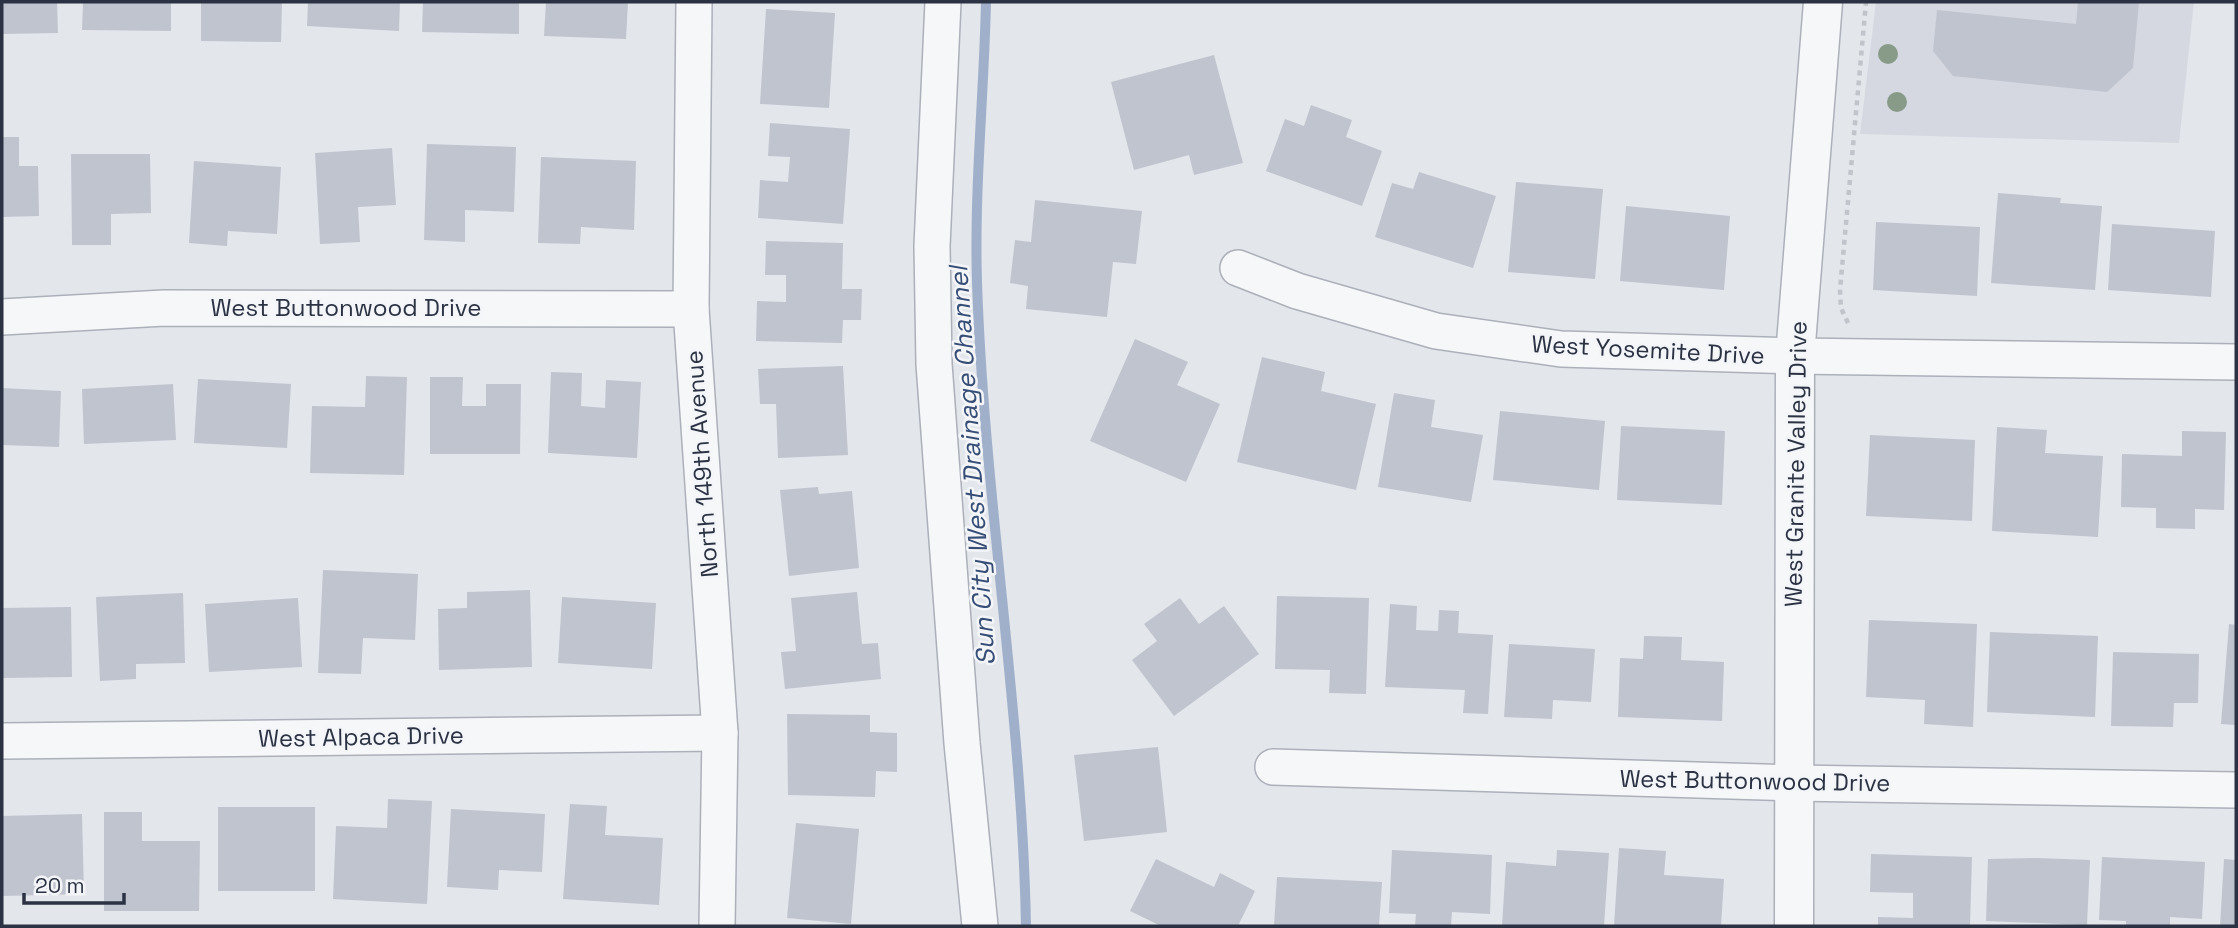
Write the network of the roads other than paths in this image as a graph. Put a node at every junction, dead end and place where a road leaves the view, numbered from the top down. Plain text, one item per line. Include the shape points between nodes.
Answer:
1 (694, 2) edge
2 (943, 2) edge
3 (1823, 2) edge
4 (1238, 268) dead end
5 (691, 309) junction
6 (2, 317) edge
7 (1795, 356) junction
8 (2236, 362) edge
9 (720, 733) junction
10 (2, 741) edge
11 (1273, 767) dead end
12 (1793, 783) junction
13 (2236, 790) edge
14 (718, 926) edge
15 (980, 926) edge
16 (1794, 926) edge

1 - 5 street, North 149th Avenue
2 - 15 street via 932,246 934,364
3 - 7 street, West Granite Valley Drive
4 - 7 street, West Yosemite Drive via 1297,291 1436,331 1561,349
5 - 6 street, West Buttonwood Drive via 164,308
5 - 9 street, North 149th Avenue
7 - 8 street, West Yosemite Drive
7 - 12 street, West Granite Valley Drive
9 - 10 street, West Alpaca Drive
9 - 14 street, North 149th Avenue
11 - 12 street, West Buttonwood Drive
12 - 13 street, West Buttonwood Drive
12 - 16 street, West Granite Valley Drive

